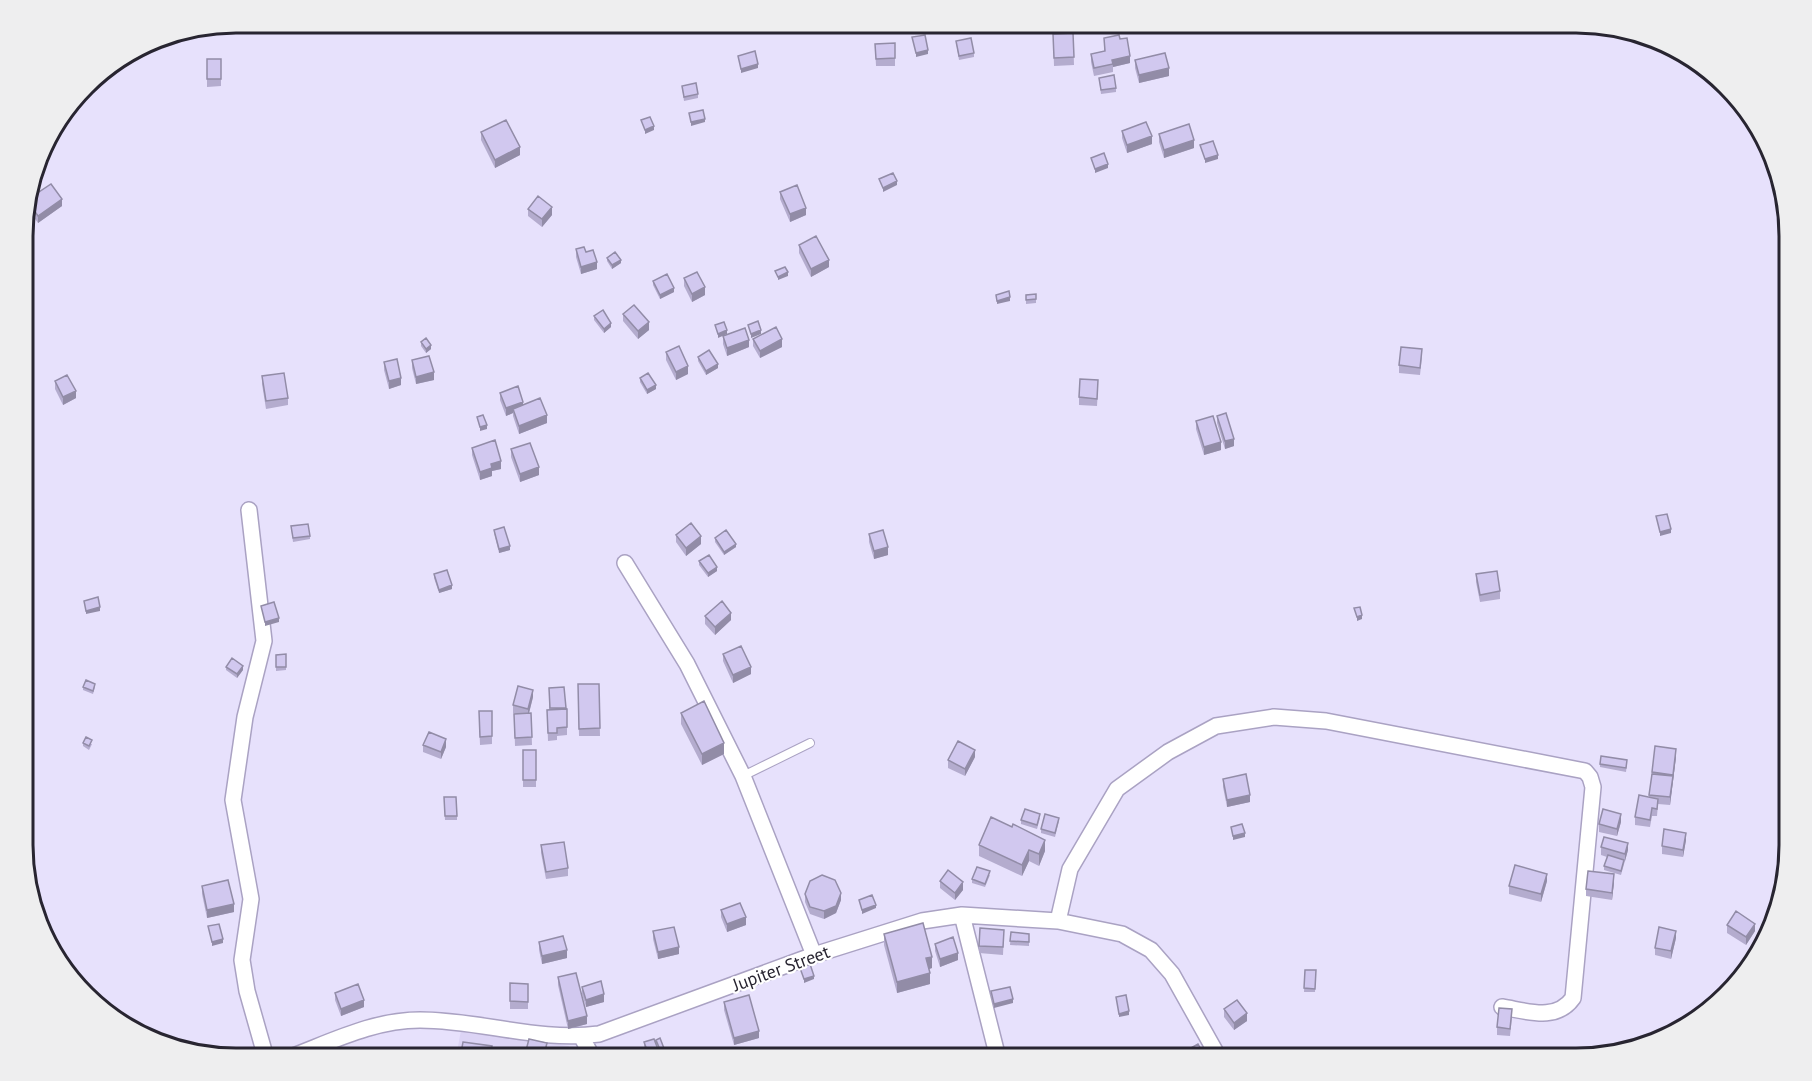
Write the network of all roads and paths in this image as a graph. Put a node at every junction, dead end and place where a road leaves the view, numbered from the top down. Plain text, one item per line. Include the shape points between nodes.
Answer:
1 (249, 510) dead end
2 (625, 563) dead end
3 (810, 743) dead end
4 (743, 776) junction
5 (962, 915) junction
6 (1058, 921) junction
7 (814, 955) junction
8 (1502, 1007) edge
9 (581, 1036) junction
10 (263, 1048) edge
11 (316, 1048) edge
12 (588, 1048) edge
13 (995, 1048) edge
14 (1213, 1048) edge

1 - 10 street via 264,641 245,717 233,800 251,899 242,960
2 - 4 street via 687,664
3 - 4 lane
4 - 7 street
5 - 6 street, Jupiter Street
5 - 7 street, Jupiter Street via 922,921
5 - 13 street
6 - 8 street via 1070,869 1117,789 1168,752 1216,726 1274,717 1326,721 1585,771 1593,787 1574,998 1568,1006 1547,1014
6 - 14 street, Jupiter Street via 1122,934 1151,950 1172,974
7 - 9 street, Jupiter Street via 599,1034
9 - 11 street, Jupiter Street via 564,1038 479,1023 418,1020 378,1024
9 - 12 street

